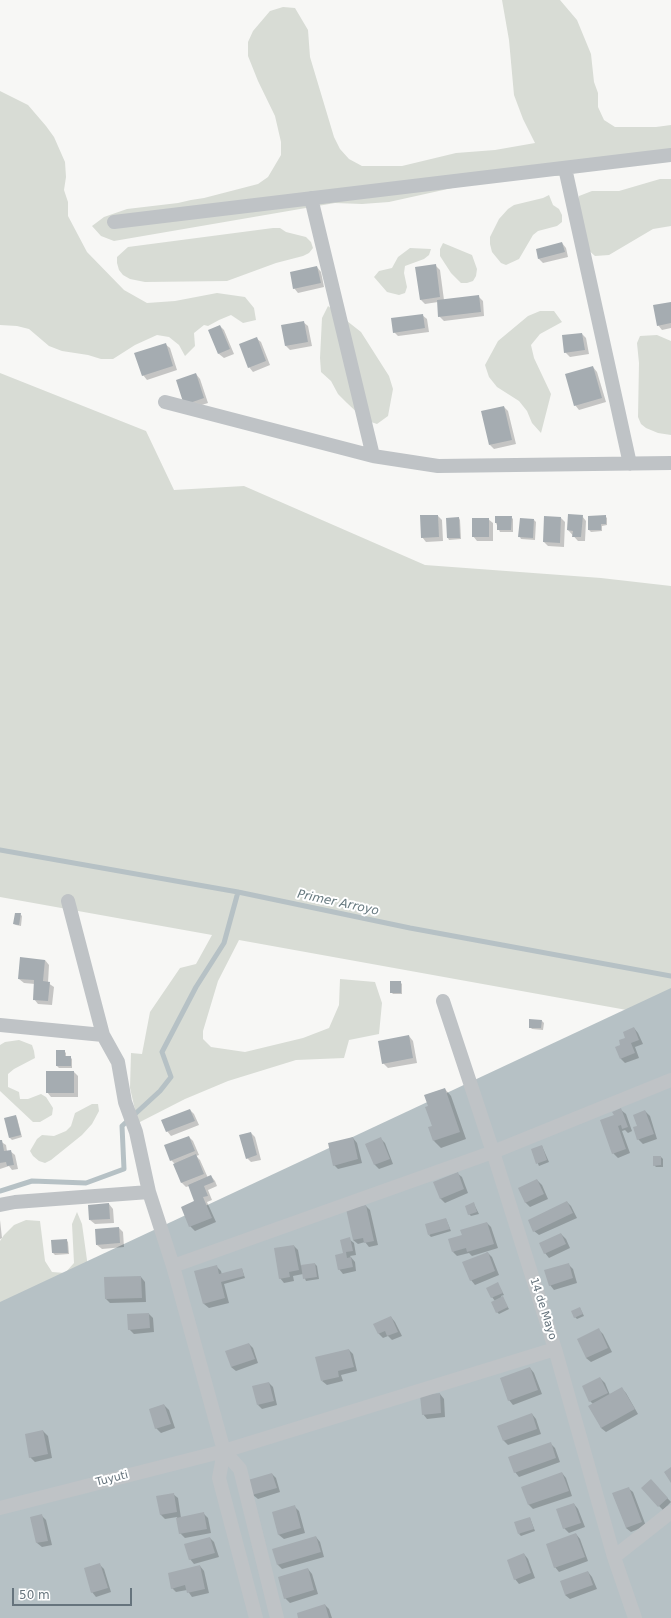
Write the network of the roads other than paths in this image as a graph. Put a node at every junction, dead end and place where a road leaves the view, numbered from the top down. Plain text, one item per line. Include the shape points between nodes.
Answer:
1 (671, 155) edge
2 (565, 168) junction
3 (311, 198) junction
4 (114, 222) dead end
5 (165, 402) dead end
6 (373, 456) junction
7 (671, 463) edge
8 (630, 464) junction
9 (68, 901) dead end
10 (443, 1002) dead end
11 (0, 1025) edge
12 (103, 1035) junction
13 (671, 1080) edge
14 (493, 1152) junction
15 (149, 1192) junction
16 (0, 1205) edge
17 (173, 1266) junction
18 (555, 1349) junction
19 (224, 1451) junction
20 (0, 1508) edge
21 (671, 1512) edge
22 (614, 1557) junction
23 (256, 1618) edge
24 (277, 1618) edge
25 (635, 1618) edge

1 - 2 street
2 - 3 street
2 - 8 street
3 - 4 street
3 - 6 street
5 - 6 street
6 - 8 street via 438,466
7 - 8 street
9 - 12 street
10 - 14 street, 14 de Mayo
11 - 12 street
12 - 15 street via 118,1062 125,1102 136,1132
13 - 14 street
14 - 17 street
14 - 18 street, 14 de Mayo
15 - 16 street
15 - 17 street
17 - 19 street
18 - 19 street, Tuyuti
18 - 22 street, 14 de Mayo
19 - 20 street, Tuyuti
19 - 23 street via 219,1478
19 - 24 street via 240,1469
21 - 22 street
22 - 25 street, 14 de Mayo

